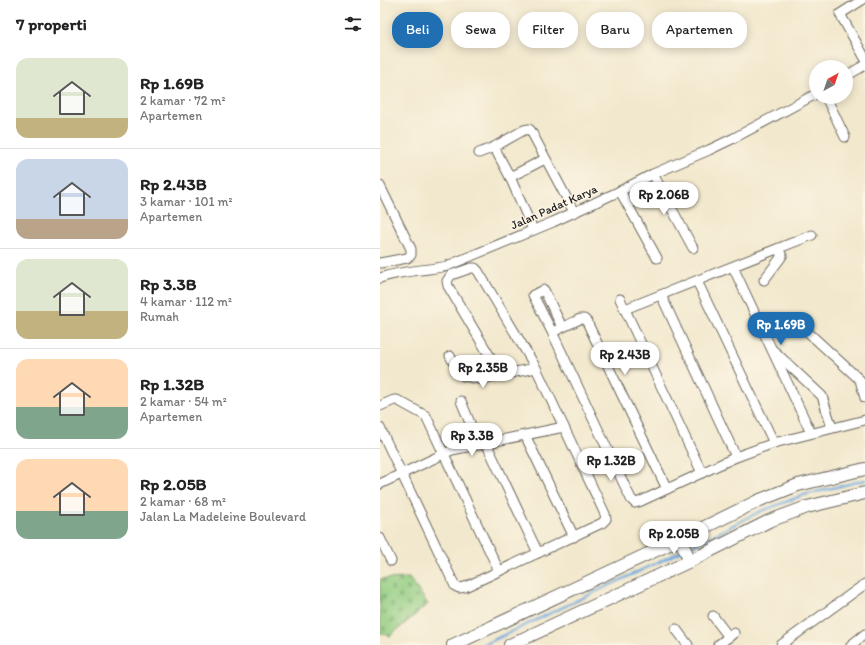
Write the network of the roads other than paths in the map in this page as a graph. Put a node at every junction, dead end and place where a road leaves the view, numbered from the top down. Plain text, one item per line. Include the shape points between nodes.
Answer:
1 (862, 0) edge
2 (865, 58) edge
3 (865, 65) edge
4 (853, 72) edge
5 (809, 98) edge
6 (829, 104) edge
7 (845, 137) dead end
8 (494, 146) junction
9 (479, 153) dead end
10 (545, 159) junction
11 (653, 174) junction
12 (510, 177) junction
13 (380, 186) edge
14 (620, 191) junction
15 (574, 212) junction
16 (533, 230) junction
17 (812, 235) dead end
18 (693, 248) dead end
19 (778, 249) junction
20 (657, 258) dead end
21 (380, 263) edge
22 (733, 267) junction
23 (380, 278) edge
24 (764, 280) dead end
25 (697, 281) junction
26 (661, 295) junction
27 (620, 299) dead end
28 (625, 309) junction
29 (562, 327) junction
30 (784, 329) dead end
31 (552, 332) junction
32 (771, 348) junction
33 (450, 356) dead end
34 (536, 368) junction
35 (501, 375) junction
36 (862, 379) edge
37 (865, 398) edge
38 (461, 401) dead end
39 (380, 406) edge
40 (865, 420) edge
41 (564, 427) junction
42 (380, 428) edge
43 (832, 428) junction
44 (811, 433) junction
45 (525, 435) junction
46 (774, 443) junction
47 (483, 444) junction
48 (444, 454) junction
49 (736, 457) junction
50 (865, 469) edge
51 (702, 473) junction
52 (402, 474) junction
53 (380, 484) edge
54 (667, 489) junction
55 (865, 493) edge
56 (574, 536) junction
57 (380, 538) edge
58 (680, 539) junction
59 (538, 553) junction
60 (391, 561) dead end
61 (690, 561) junction
62 (499, 571) junction
63 (865, 584) edge
64 (713, 616) dead end
65 (676, 629) dead end
66 (865, 634) edge
67 (727, 640) edge
68 (453, 645) edge
69 (510, 645) edge
70 (688, 645) edge
71 (781, 645) edge
72 (851, 645) edge

1 - 2 street via 840,14
3 - 4 street
5 - 11 street, Jalan Padat Karya via 723,144
6 - 7 street
8 - 9 street
8 - 10 street via 529,129
8 - 12 street
10 - 12 street
10 - 15 street
11 - 14 street, Jalan Padat Karya
11 - 18 street
12 - 16 street
13 - 21 street via 411,249 411,255 407,258
14 - 15 street, Jalan Padat Karya
14 - 20 street
15 - 16 street, Jalan Padat Karya
16 - 23 street, Jalan Padat Karya via 447,266 396,273
17 - 19 street
19 - 22 street
19 - 24 street via 782,256
22 - 25 street
22 - 32 street
25 - 26 street
25 - 46 street
26 - 28 street
26 - 49 street
27 - 28 street
28 - 51 street
29 - 31 street
29 - 31 street via 544,290 533,295
29 - 54 street via 580,319 587,322
30 - 36 street via 798,323
31 - 54 street via 631,499 639,502
32 - 43 street via 822,396
32 - 44 street
33 - 35 street via 458,371 464,376 479,379
34 - 35 street
34 - 35 street via 478,270 471,268 451,275 447,281 448,286
34 - 41 street
36 - 37 street
38 - 47 street
39 - 48 street via 397,400 426,416
40 - 43 street
41 - 45 street
41 - 56 street via 606,519
42 - 52 street
43 - 44 street
44 - 46 street
45 - 47 street
45 - 56 street
46 - 49 street
47 - 48 street
47 - 59 street
48 - 52 street
48 - 62 street
49 - 51 street
50 - 58 street via 798,485 760,500
51 - 54 street
52 - 53 street
52 - 62 street via 455,586 465,587
55 - 61 street via 807,507 775,519
56 - 59 street
57 - 60 street
58 - 61 street
58 - 68 street
59 - 62 street
61 - 69 street
63 - 71 street
64 - 67 street
65 - 70 street
66 - 72 street

